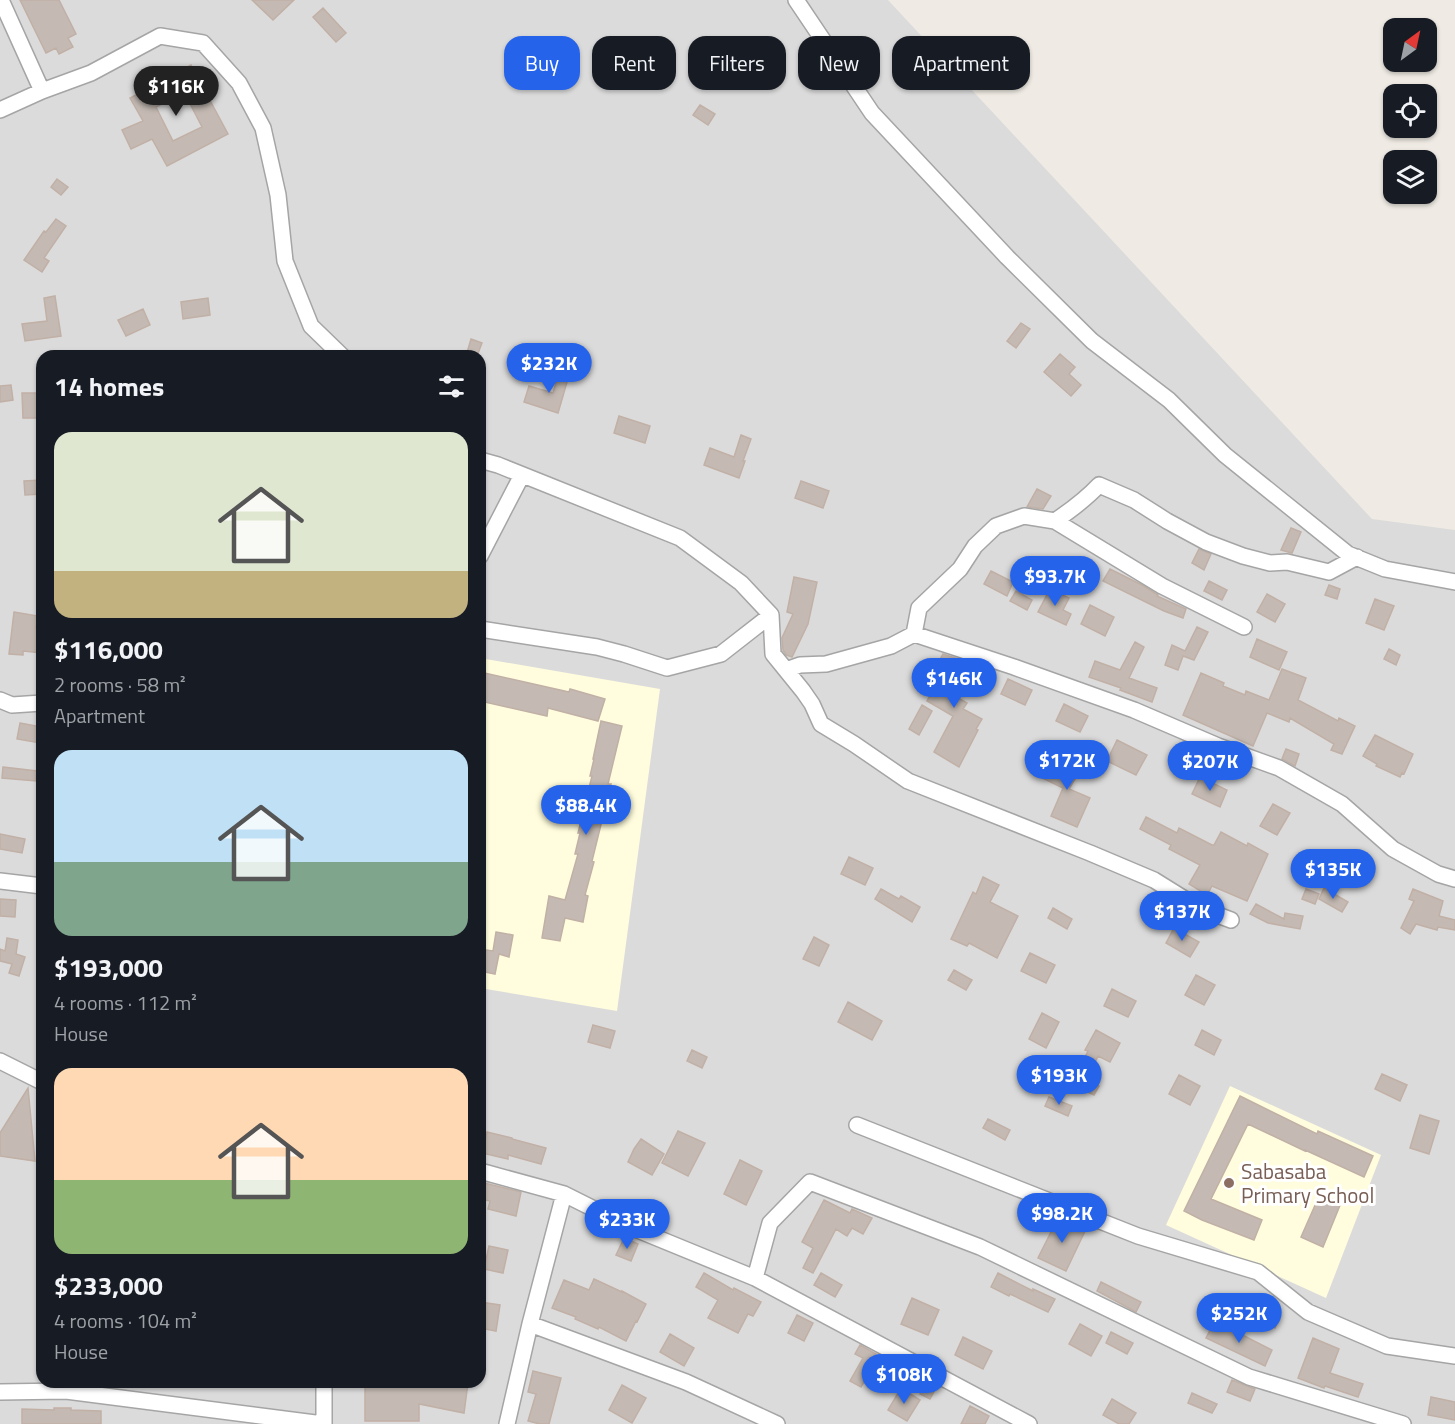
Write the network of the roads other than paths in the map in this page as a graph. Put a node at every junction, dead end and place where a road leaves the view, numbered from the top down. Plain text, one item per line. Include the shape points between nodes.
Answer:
1 (1, 0) edge
2 (796, 0) edge
3 (42, 91) junction
4 (0, 110) edge
5 (336, 350) edge
6 (486, 462) edge
7 (522, 475) junction
8 (1055, 521) junction
9 (486, 544) edge
10 (1357, 557) junction
11 (1455, 582) edge
12 (771, 615) junction
13 (1244, 627) dead end
14 (486, 630) edge
15 (914, 634) junction
16 (786, 670) junction
17 (0, 700) edge
18 (36, 703) edge
19 (1455, 879) edge
20 (0, 881) edge
21 (36, 885) edge
22 (1231, 921) dead end
23 (0, 1061) edge
24 (36, 1079) edge
25 (857, 1125) dead end
26 (486, 1173) edge
27 (564, 1194) junction
28 (754, 1278) junction
29 (530, 1324) junction
30 (1455, 1356) edge
31 (324, 1388) edge
32 (0, 1392) edge
33 (323, 1424) edge
34 (507, 1424) edge
35 (777, 1424) edge
36 (1029, 1424) edge
37 (1403, 1424) edge

1 - 3 street
2 - 10 street via 873,113 1007,258 1092,341 1169,400 1225,455 1348,554
3 - 4 street
3 - 5 street via 91,73 160,36 203,43 239,82 263,128 278,195 285,261 311,326
6 - 7 street
7 - 9 street
7 - 12 street via 680,538 741,584
8 - 10 street via 1099,485 1134,500 1206,542 1243,556 1329,572
8 - 13 street via 1162,586
8 - 15 street via 1024,516 996,526 975,546 960,569 919,608
10 - 11 street via 1385,569
12 - 14 street via 721,654 667,668 597,647
12 - 16 street via 773,654
15 - 16 street via 891,646 826,664
15 - 19 street via 1134,710 1279,768 1342,804 1393,849
16 - 22 street via 812,704 821,724 908,781 1155,880 1199,908
17 - 18 street via 12,705
20 - 21 street
23 - 24 street
25 - 30 street via 1138,1236 1258,1272 1308,1312 1387,1346
26 - 27 street
27 - 28 street via 628,1226
27 - 29 street
28 - 36 street
28 - 37 street via 770,1223 810,1182 980,1248 1249,1377
29 - 34 street
29 - 35 street via 686,1382
31 - 33 street
32 - 33 street via 66,1390

